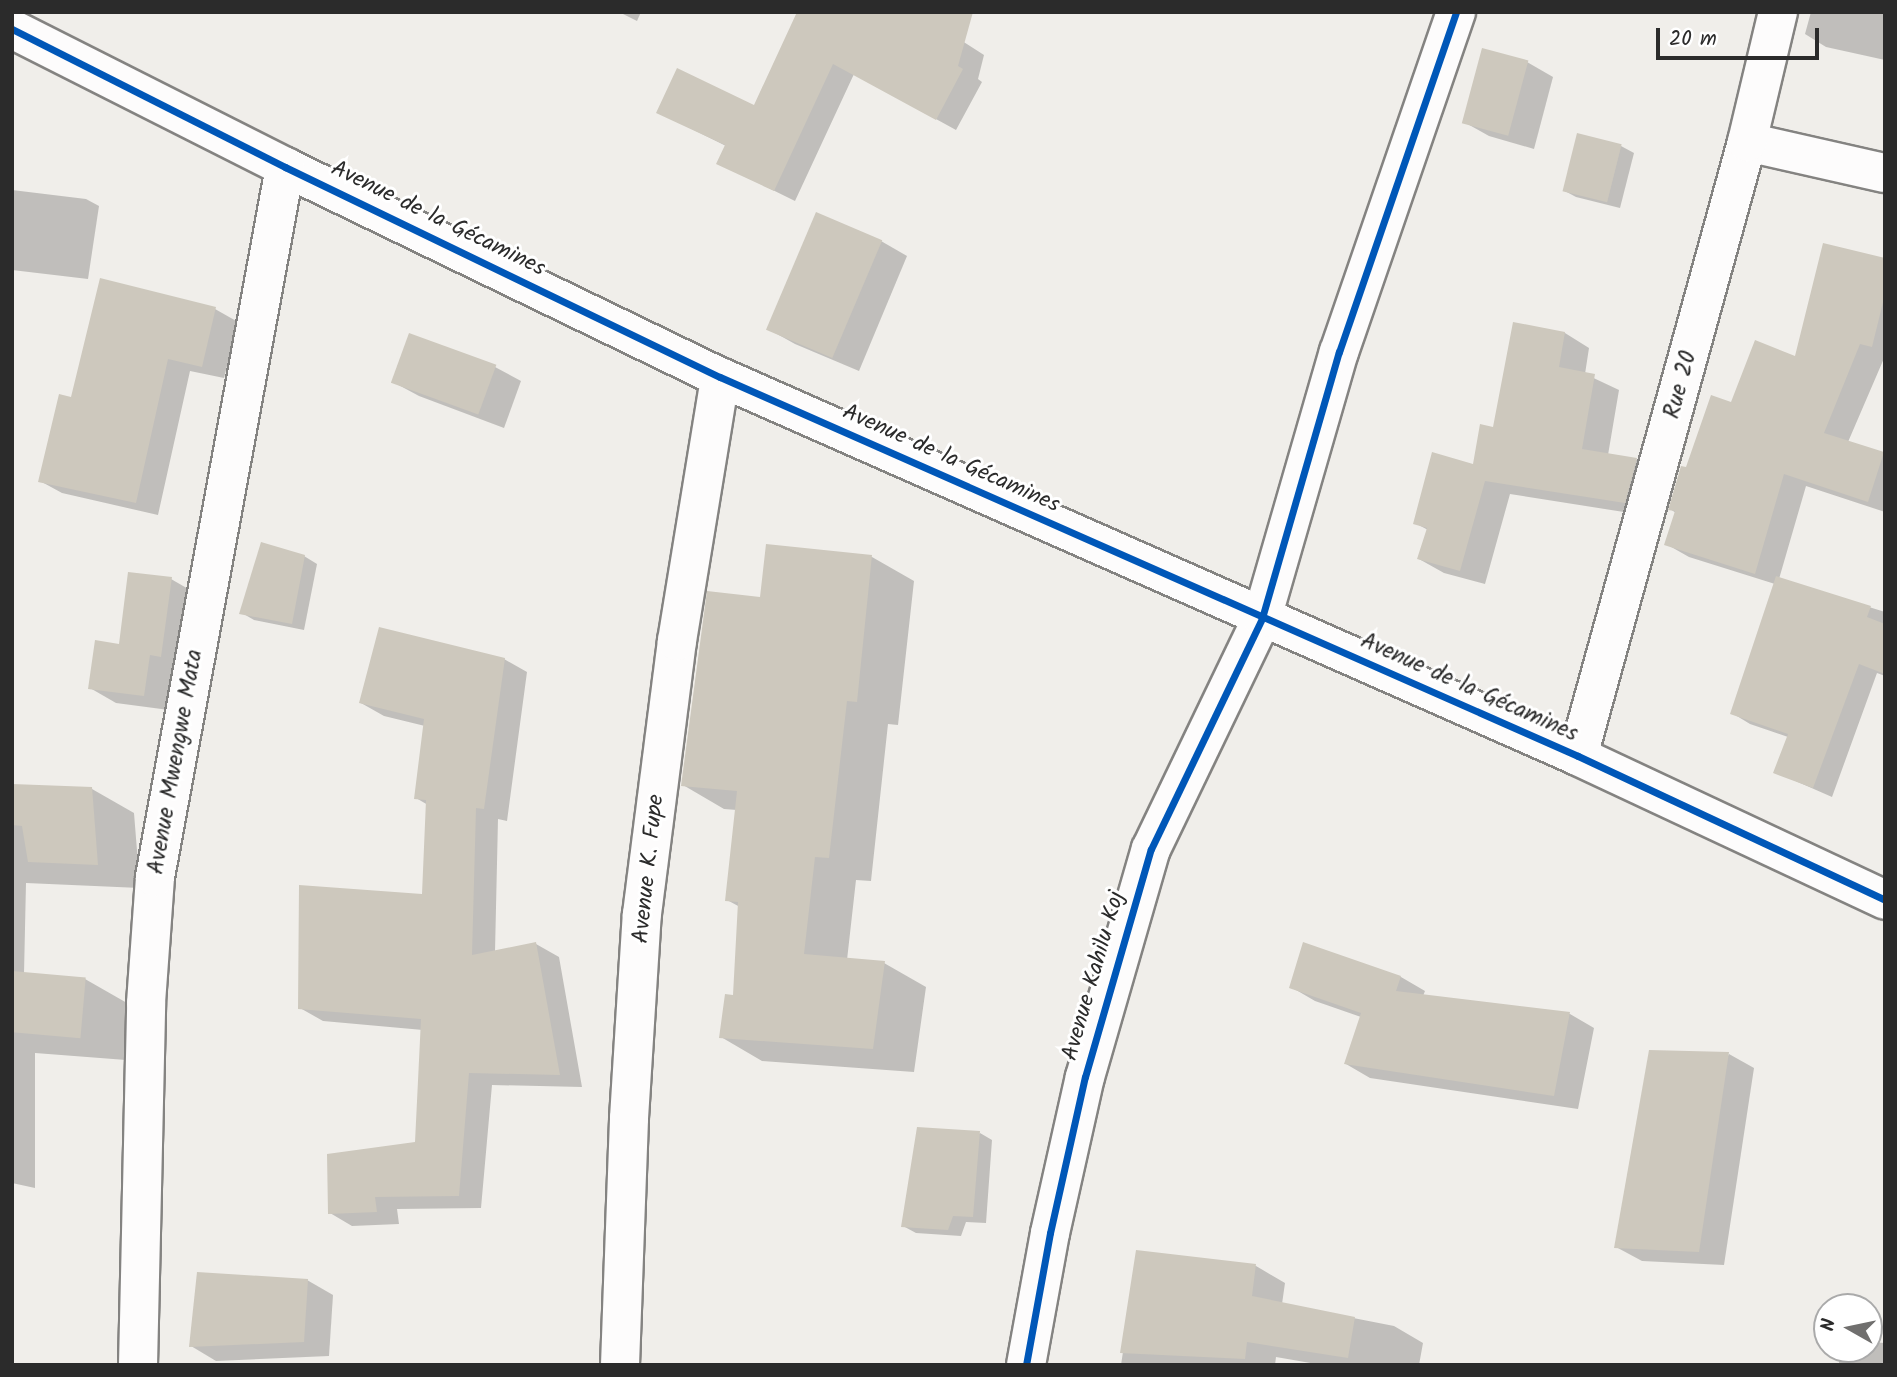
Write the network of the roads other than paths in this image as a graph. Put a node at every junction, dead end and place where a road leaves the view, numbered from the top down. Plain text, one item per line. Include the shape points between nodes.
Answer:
1 (1456, 12) edge
2 (1778, 12) edge
3 (12, 29) edge
4 (1747, 142) junction
5 (285, 167) junction
6 (1885, 173) edge
7 (720, 377) junction
8 (1262, 618) junction
9 (1578, 756) junction
10 (1885, 900) edge
11 (138, 1365) edge
12 (620, 1365) edge
13 (1026, 1365) edge

1 - 8 street, Avenue Kahilu Koj via 1339,352
2 - 4 street, Rue 20
3 - 5 street, Avenue de la Gécamines
4 - 6 street
4 - 9 street, Rue 20
5 - 7 street, Avenue de la Gécamines
5 - 11 street, Avenue Mwengwe Mata via 155,877 146,1003
7 - 8 street, Avenue de la Gécamines
7 - 12 street, Avenue K. Fupe via 677,641 642,914
8 - 9 street, Avenue de la Gécamines
8 - 13 street, Avenue Kahilu Koj via 1151,849 1085,1077
9 - 10 street, Avenue de la Gécamines

